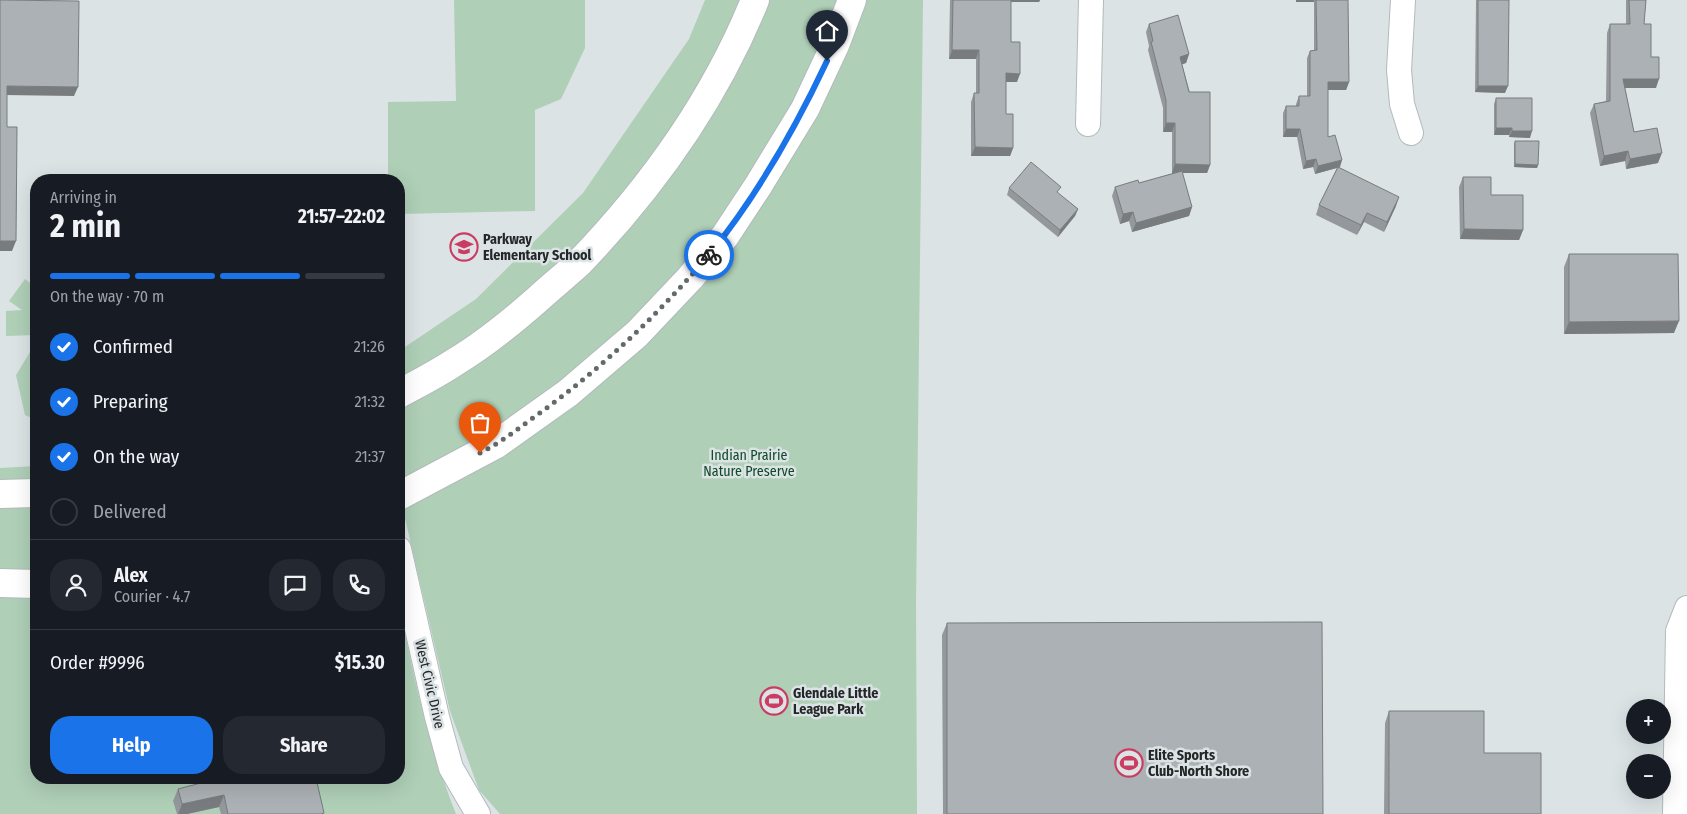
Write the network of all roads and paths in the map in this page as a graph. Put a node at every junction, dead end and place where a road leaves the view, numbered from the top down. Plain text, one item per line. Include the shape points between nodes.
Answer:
1 (755, 0) edge
2 (852, 0) edge
3 (1091, 0) edge
4 (1403, 0) edge
5 (1088, 124) dead end
6 (1411, 133) dead end
7 (405, 391) edge
8 (405, 493) edge
9 (0, 494) edge
10 (30, 494) edge
11 (405, 576) edge
12 (0, 583) edge
13 (30, 584) edge
14 (1687, 608) edge
15 (478, 814) edge
16 (1675, 814) edge

1 - 7 street via 712,88 674,149 632,204 578,264 510,323 456,362
2 - 8 street via 805,109 730,228 690,278 636,334 568,393 495,445
3 - 5 street
4 - 6 street via 1399,70 1402,104
9 - 10 street
11 - 15 street, West Civic Drive via 451,768
12 - 13 street
14 - 16 street via 1678,631

